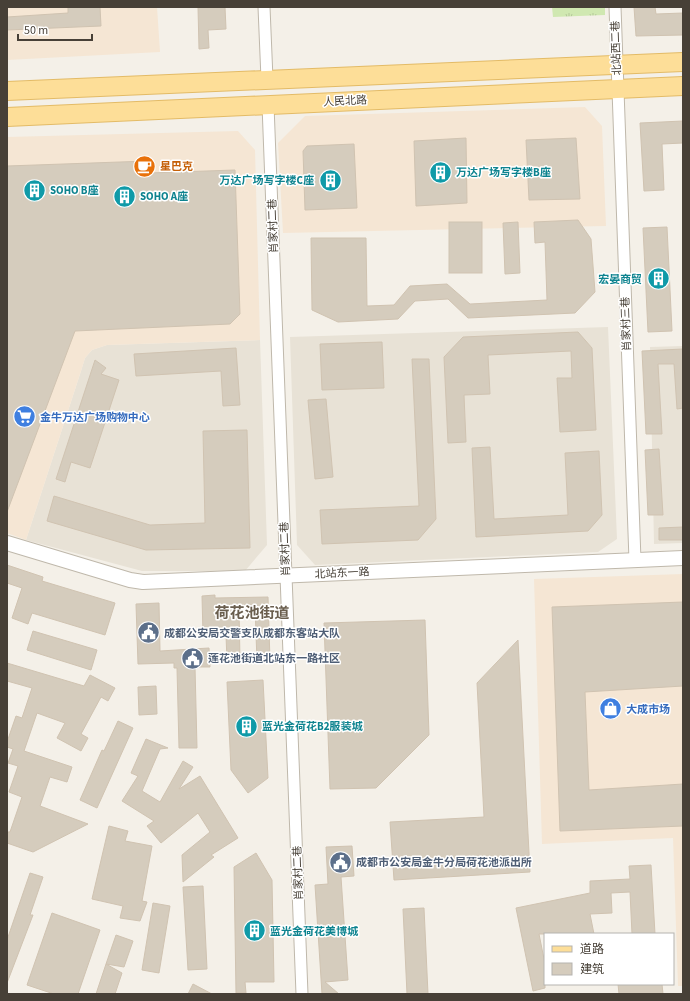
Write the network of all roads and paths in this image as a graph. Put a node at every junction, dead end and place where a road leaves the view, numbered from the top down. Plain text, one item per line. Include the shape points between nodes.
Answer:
1 (264, 7) edge
2 (615, 7) edge
3 (683, 62) edge
4 (617, 66) junction
5 (267, 79) junction
6 (683, 86) edge
7 (618, 88) junction
8 (7, 91) edge
9 (268, 105) junction
10 (7, 117) edge
11 (7, 543) edge
12 (683, 558) edge
13 (635, 560) junction
14 (286, 575) junction
15 (302, 994) edge

1 - 5 street
2 - 4 street, 北站西二巷
3 - 4 main road
4 - 5 main road
4 - 7 street, 北站西二巷
5 - 8 main road
6 - 7 main road, 人民北路
7 - 9 main road, 人民北路
7 - 13 street, 肖家村三巷
9 - 10 main road, 人民北路
9 - 14 street, 肖家村二巷
11 - 14 street, 北站东一路 via 143,582
12 - 13 street, 北站东一路
13 - 14 street, 北站东一路
14 - 15 street, 肖家村二巷

